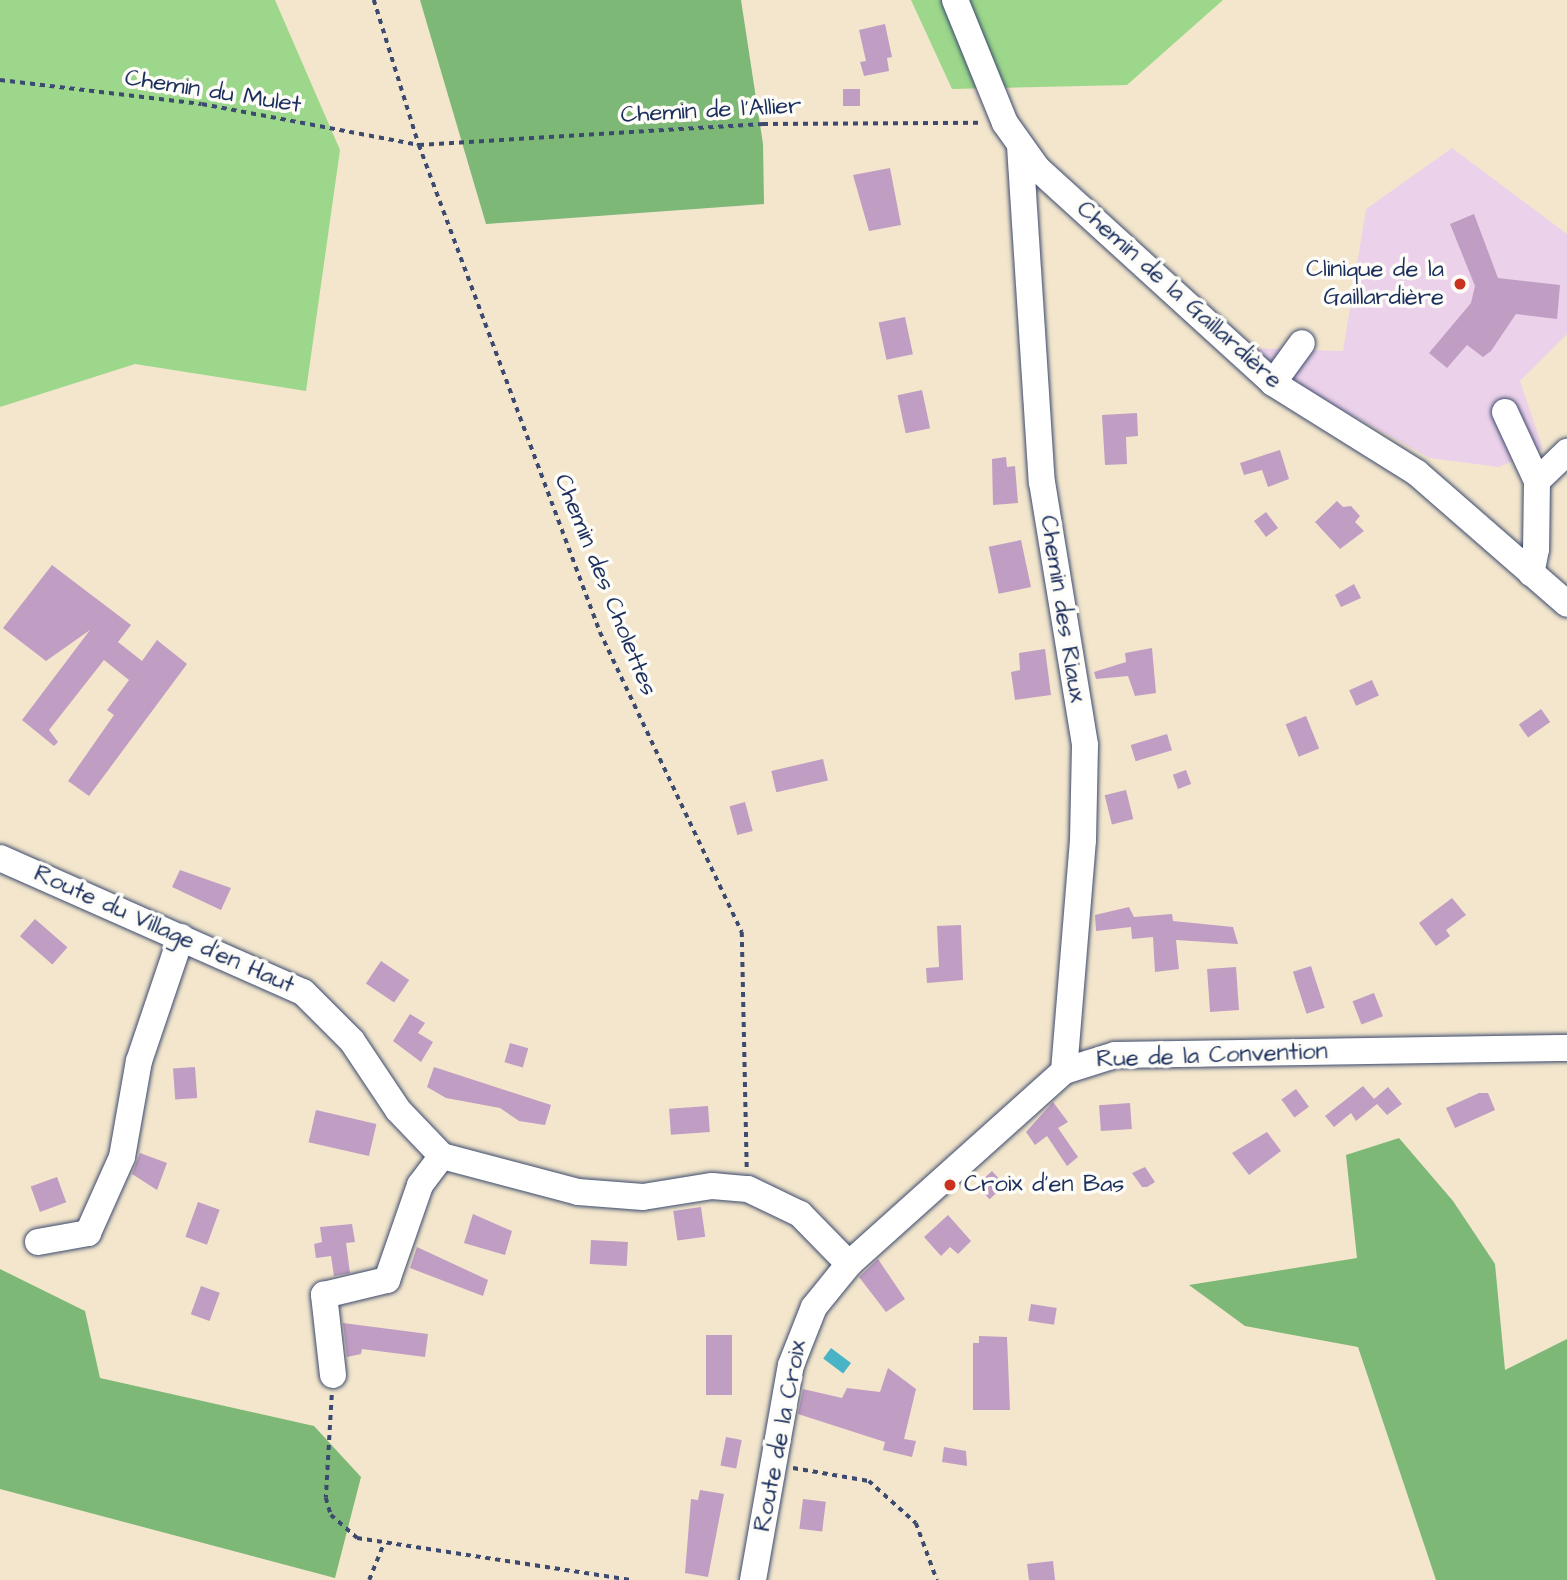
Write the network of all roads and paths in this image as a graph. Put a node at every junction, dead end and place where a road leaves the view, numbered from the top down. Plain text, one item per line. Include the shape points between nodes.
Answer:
1 (374, 0) edge
2 (954, 0) edge
3 (0, 80) edge
4 (1005, 123) junction
5 (419, 145) junction
6 (1020, 146) junction
7 (1302, 342) dead end
8 (1273, 383) junction
9 (1505, 412) dead end
10 (1567, 452) edge
11 (1537, 481) junction
12 (1531, 574) junction
13 (1567, 604) edge
14 (0, 858) edge
15 (181, 937) junction
16 (1567, 1048) edge
17 (1064, 1071) junction
18 (442, 1156) junction
19 (748, 1189) junction
20 (38, 1242) dead end
21 (849, 1264) junction
22 (333, 1376) joint
23 (773, 1465) junction
24 (384, 1546) junction
25 (369, 1580) edge
26 (631, 1580) edge
27 (753, 1580) edge
28 (937, 1580) edge

1 - 5 path, Chemin des Cholettes
2 - 4 street
3 - 5 path, Chemin du Mulet via 202,104
4 - 5 path, Chemin de l'Allier via 763,124
4 - 6 street, Chemin de la Gaillardière
5 - 19 path, Chemin des Cholettes via 600,632 742,932
6 - 8 street, Chemin de la Gaillardière via 1037,168
6 - 17 street, Chemin des Riaux via 1042,482 1085,745 1083,840
7 - 8 street
8 - 12 street, Chemin de la Gaillardière via 1417,473
9 - 11 street
10 - 11 street
11 - 12 street
12 - 13 street, Chemin de la Gaillardière
14 - 15 street, Route du Village d'en Haut
15 - 18 street, Route du Village d'en Haut via 303,992 352,1041 398,1110
15 - 20 street via 139,1061 122,1157 88,1233
16 - 17 street, Rue de la Convention via 1115,1055 1084,1061
17 - 21 street, Rue de la Convention
18 - 19 street via 578,1192 643,1197 712,1186
18 - 22 street via 420,1185 387,1280 324,1294
19 - 21 street via 800,1214
21 - 23 street, Route de la Croix via 814,1307 801,1332
22 - 24 path via 326,1498 331,1515 357,1538
23 - 27 street, Route de la Croix
23 - 28 path via 869,1480 916,1523
24 - 25 path
24 - 26 path

